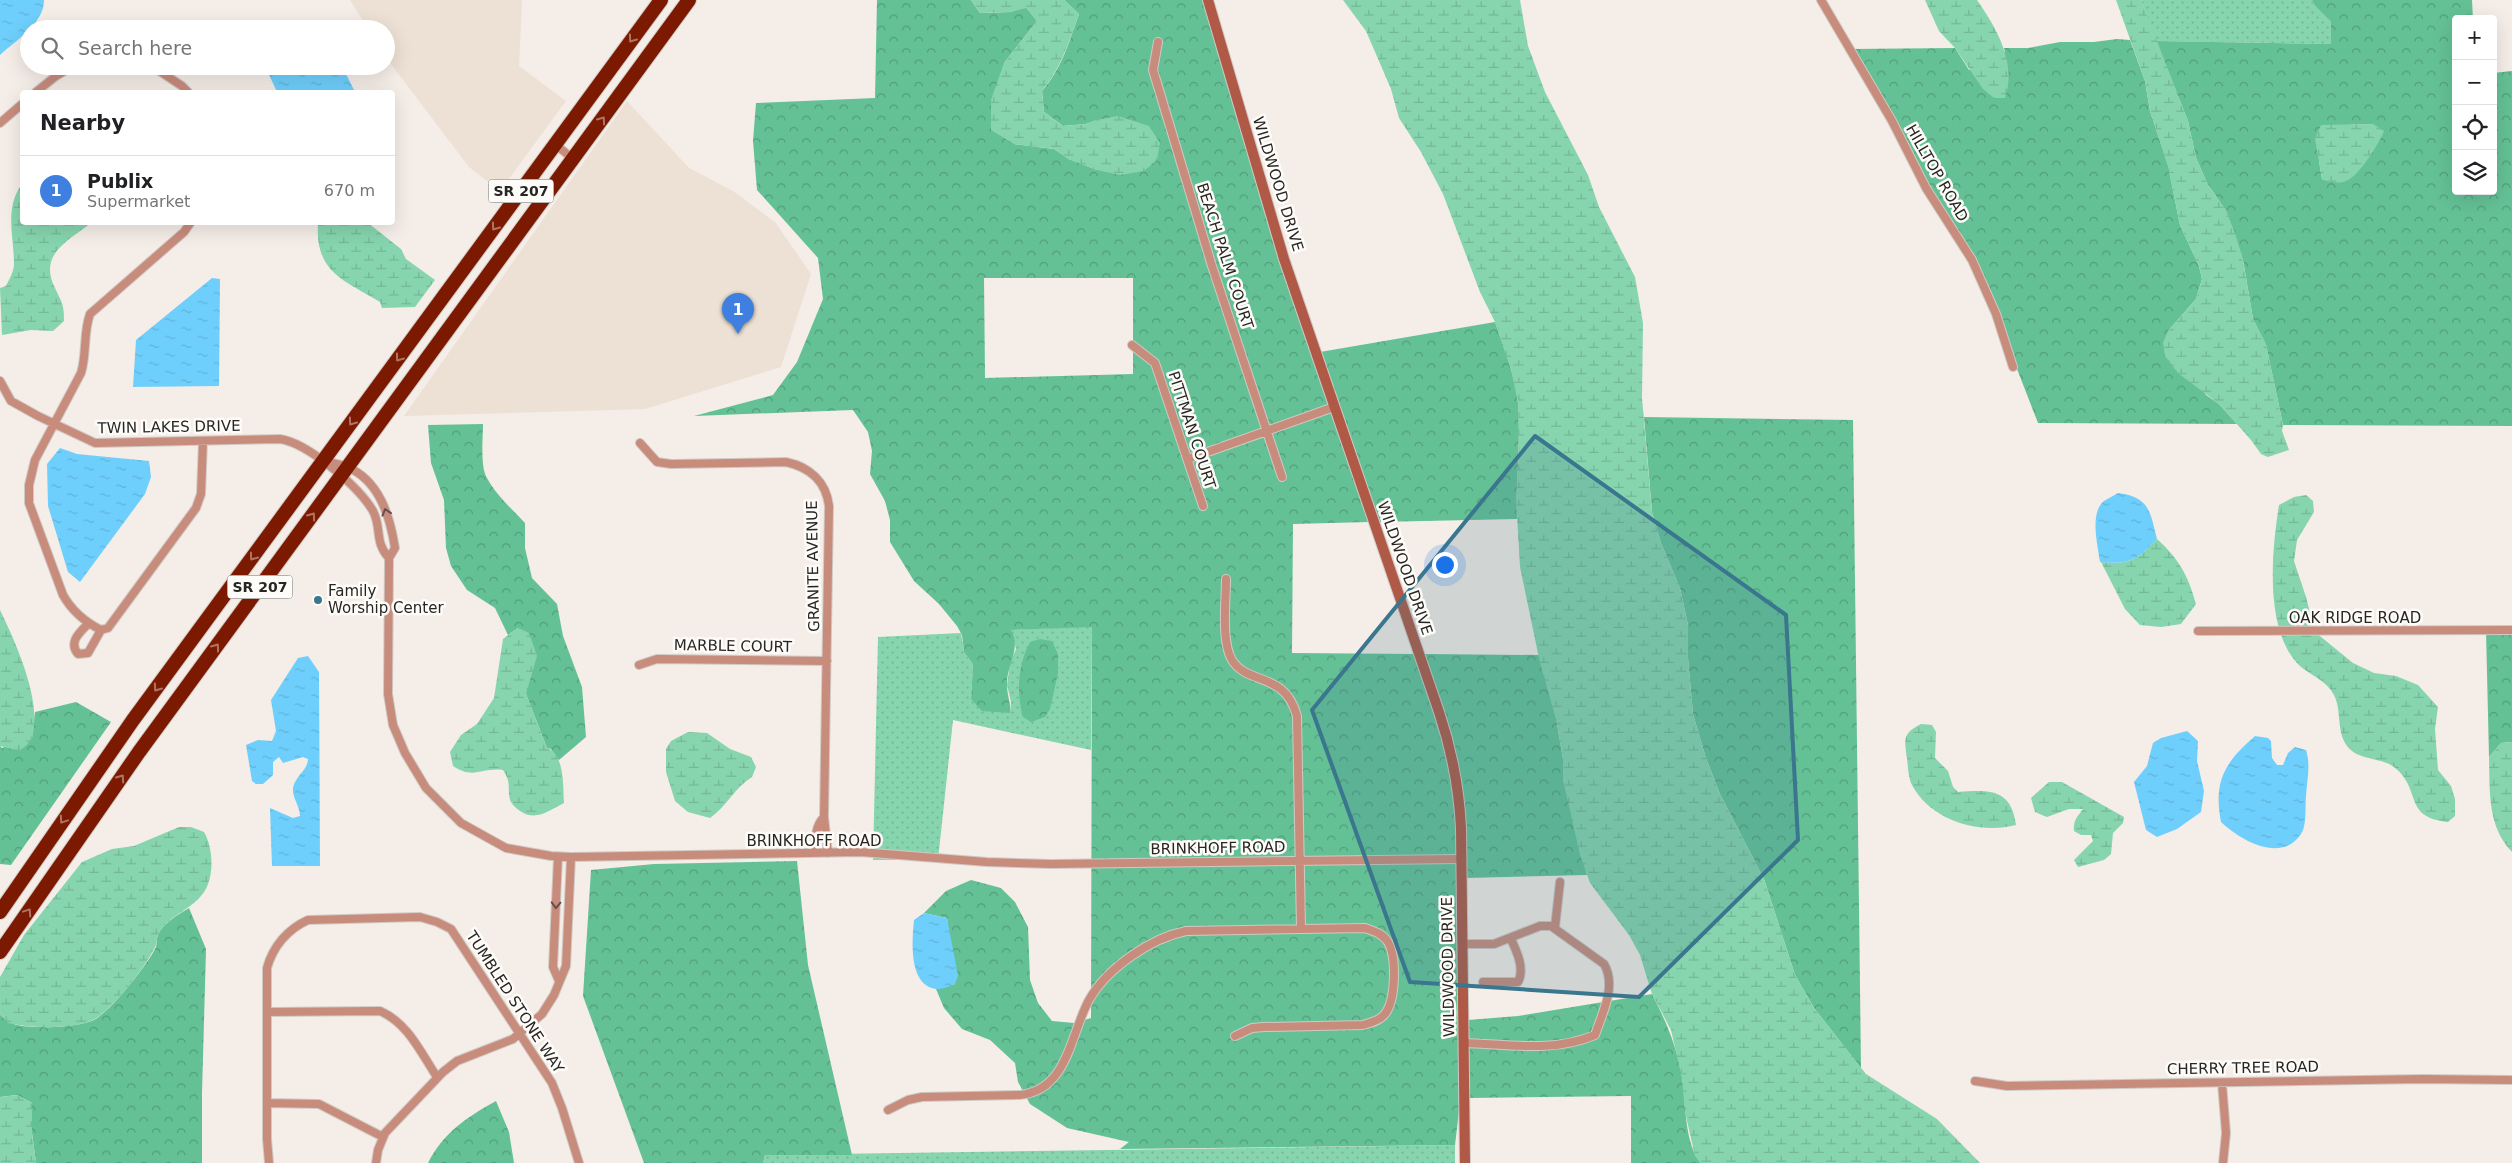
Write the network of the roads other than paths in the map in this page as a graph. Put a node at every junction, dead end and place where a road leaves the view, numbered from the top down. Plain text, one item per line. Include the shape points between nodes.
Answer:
1 (661, 0) edge
2 (689, 0) edge
3 (1208, 0) edge
4 (1821, 0) edge
5 (1158, 42) dead end
6 (58, 75) edge
7 (166, 75) edge
8 (38, 90) edge
9 (186, 90) edge
10 (20, 106) edge
11 (0, 123) edge
12 (555, 144) junction
13 (573, 159) junction
14 (189, 225) edge
15 (1132, 345) dead end
16 (2012, 367) dead end
17 (0, 381) edge
18 (1334, 407) junction
19 (55, 425) junction
20 (1267, 430) junction
21 (203, 441) junction
22 (640, 443) dead end
23 (1188, 459) junction
24 (324, 462) junction
25 (344, 472) junction
26 (1282, 477) dead end
27 (1203, 506) dead end
28 (389, 558) junction
29 (1226, 579) dead end
30 (88, 624) junction
31 (102, 630) junction
32 (2512, 630) edge
33 (2198, 631) dead end
34 (827, 661) junction
35 (639, 665) dead end
36 (824, 817) junction
37 (816, 853) junction
38 (828, 853) junction
39 (558, 857) junction
40 (571, 857) junction
41 (1461, 859) junction
42 (1301, 861) junction
43 (1560, 882) dead end
44 (0, 912) edge
45 (1555, 927) junction
46 (1301, 928) junction
47 (1511, 939) junction
48 (1463, 944) junction
49 (0, 952) edge
50 (559, 981) junction
51 (1483, 982) dead end
52 (267, 1012) junction
53 (521, 1033) junction
54 (1234, 1036) dead end
55 (1464, 1043) junction
56 (437, 1077) junction
57 (2512, 1080) edge
58 (1975, 1081) dead end
59 (2222, 1083) junction
60 (267, 1103) junction
61 (888, 1110) dead end
62 (383, 1137) junction
63 (269, 1163) edge
64 (376, 1163) edge
65 (578, 1163) edge
66 (1465, 1163) edge
67 (2223, 1163) edge

1 -> 12 highway, SR 207
13 -> 2 highway, SR 207
3 - 18 street, WILDWOOD DRIVE via 1285,262
4 - 16 street, HILLTOP ROAD via 1892,121 1926,188 1972,260 1996,314
5 - 20 street, BEACH PALM COURT via 1153,70 1212,266
6 - 8 street
7 - 9 street
10 - 11 street
12 - 13 street
12 -> 24 highway, SR 207
13 - 25 highway, SR 207
14 - 19 street via 90,314 81,373
15 - 23 street, PITTMAN COURT via 1155,363
17 - 19 street, TWIN LAKES DRIVE via 12,401
18 - 20 street
18 - 41 street, WILDWOOD DRIVE via 1447,737 1459,789
19 - 21 street, TWIN LAKES DRIVE via 95,443
19 - 30 street via 48,432 35,460 29,503 63,595 69,607
20 - 23 street
20 - 26 street, BEACH PALM COURT
21 - 24 street, TWIN LAKES DRIVE via 289,440
21 - 31 street via 201,494 196,508 108,628
22 - 34 street, GRANITE AVENUE via 657,462 786,462 802,466 814,474 823,486 829,506
23 - 27 street, PITTMAN COURT
24 - 25 street, BRINKHOFF ROAD
24 - 25 street, BRINKHOFF ROAD
24 -> 44 highway, SR 207 via 133,720
25 - 28 street, BRINKHOFF ROAD via 374,513 380,549
28 -> 25 street, BRINKHOFF ROAD via 395,548 384,505 373,486
49 -> 25 highway, SR 207 via 134,760
28 - 39 street, BRINKHOFF ROAD via 388,694 393,725 405,753 426,788 462,823 506,848
29 - 42 street via 1227,642 1233,662 1280,687 1288,695 1297,716
30 - 31 street
30 - 31 street via 74,640 73,647 78,654 88,653
32 - 33 street, OAK RIDGE ROAD
34 - 35 street, MARBLE COURT via 657,659
34 - 36 street, GRANITE AVENUE
36 - 37 street, GRANITE AVENUE via 818,823
36 - 38 street, GRANITE AVENUE
37 - 38 street, BRINKHOFF ROAD
37 - 40 street, BRINKHOFF ROAD
38 - 42 street, BRINKHOFF ROAD via 860,852 1051,864
39 - 40 street, BRINKHOFF ROAD
39 -> 50 street via 553,967
40 - 50 street via 566,966
41 - 42 street, BRINKHOFF ROAD
41 - 48 street, WILDWOOD DRIVE
42 - 46 street
43 - 45 street
45 - 47 street via 1540,926
45 - 55 street via 1604,964 1608,972 1609,994 1595,1036 1577,1043 1542,1047
46 - 54 street via 1365,928 1378,932 1388,942 1393,955 1393,994 1387,1010 1375,1021 1363,1025 1252,1028
46 - 61 street via 1169,934 1147,946 1100,984 1082,1014 1064,1063 1047,1087 1020,1096 922,1097
47 - 48 street via 1494,944
47 - 51 street via 1522,975 1518,982
48 - 55 street, WILDWOOD DRIVE
50 - 53 street via 542,1014
52 - 53 street, TUMBLED STONE WAY via 267,968 271,956 297,924 321,918 420,918 451,929
52 - 56 street via 380,1011 404,1026
52 - 60 street, TUMBLED STONE WAY
53 - 56 street via 458,1061
53 - 65 street, TUMBLED STONE WAY via 557,1094
55 - 66 street, WILDWOOD DRIVE
56 - 62 street via 394,1121
57 - 59 street, CHERRY TREE ROAD
58 - 59 street, CHERRY TREE ROAD via 2008,1086
59 - 67 street via 2226,1132
60 - 62 street via 319,1104
60 - 63 street, TUMBLED STONE WAY
62 - 64 street

